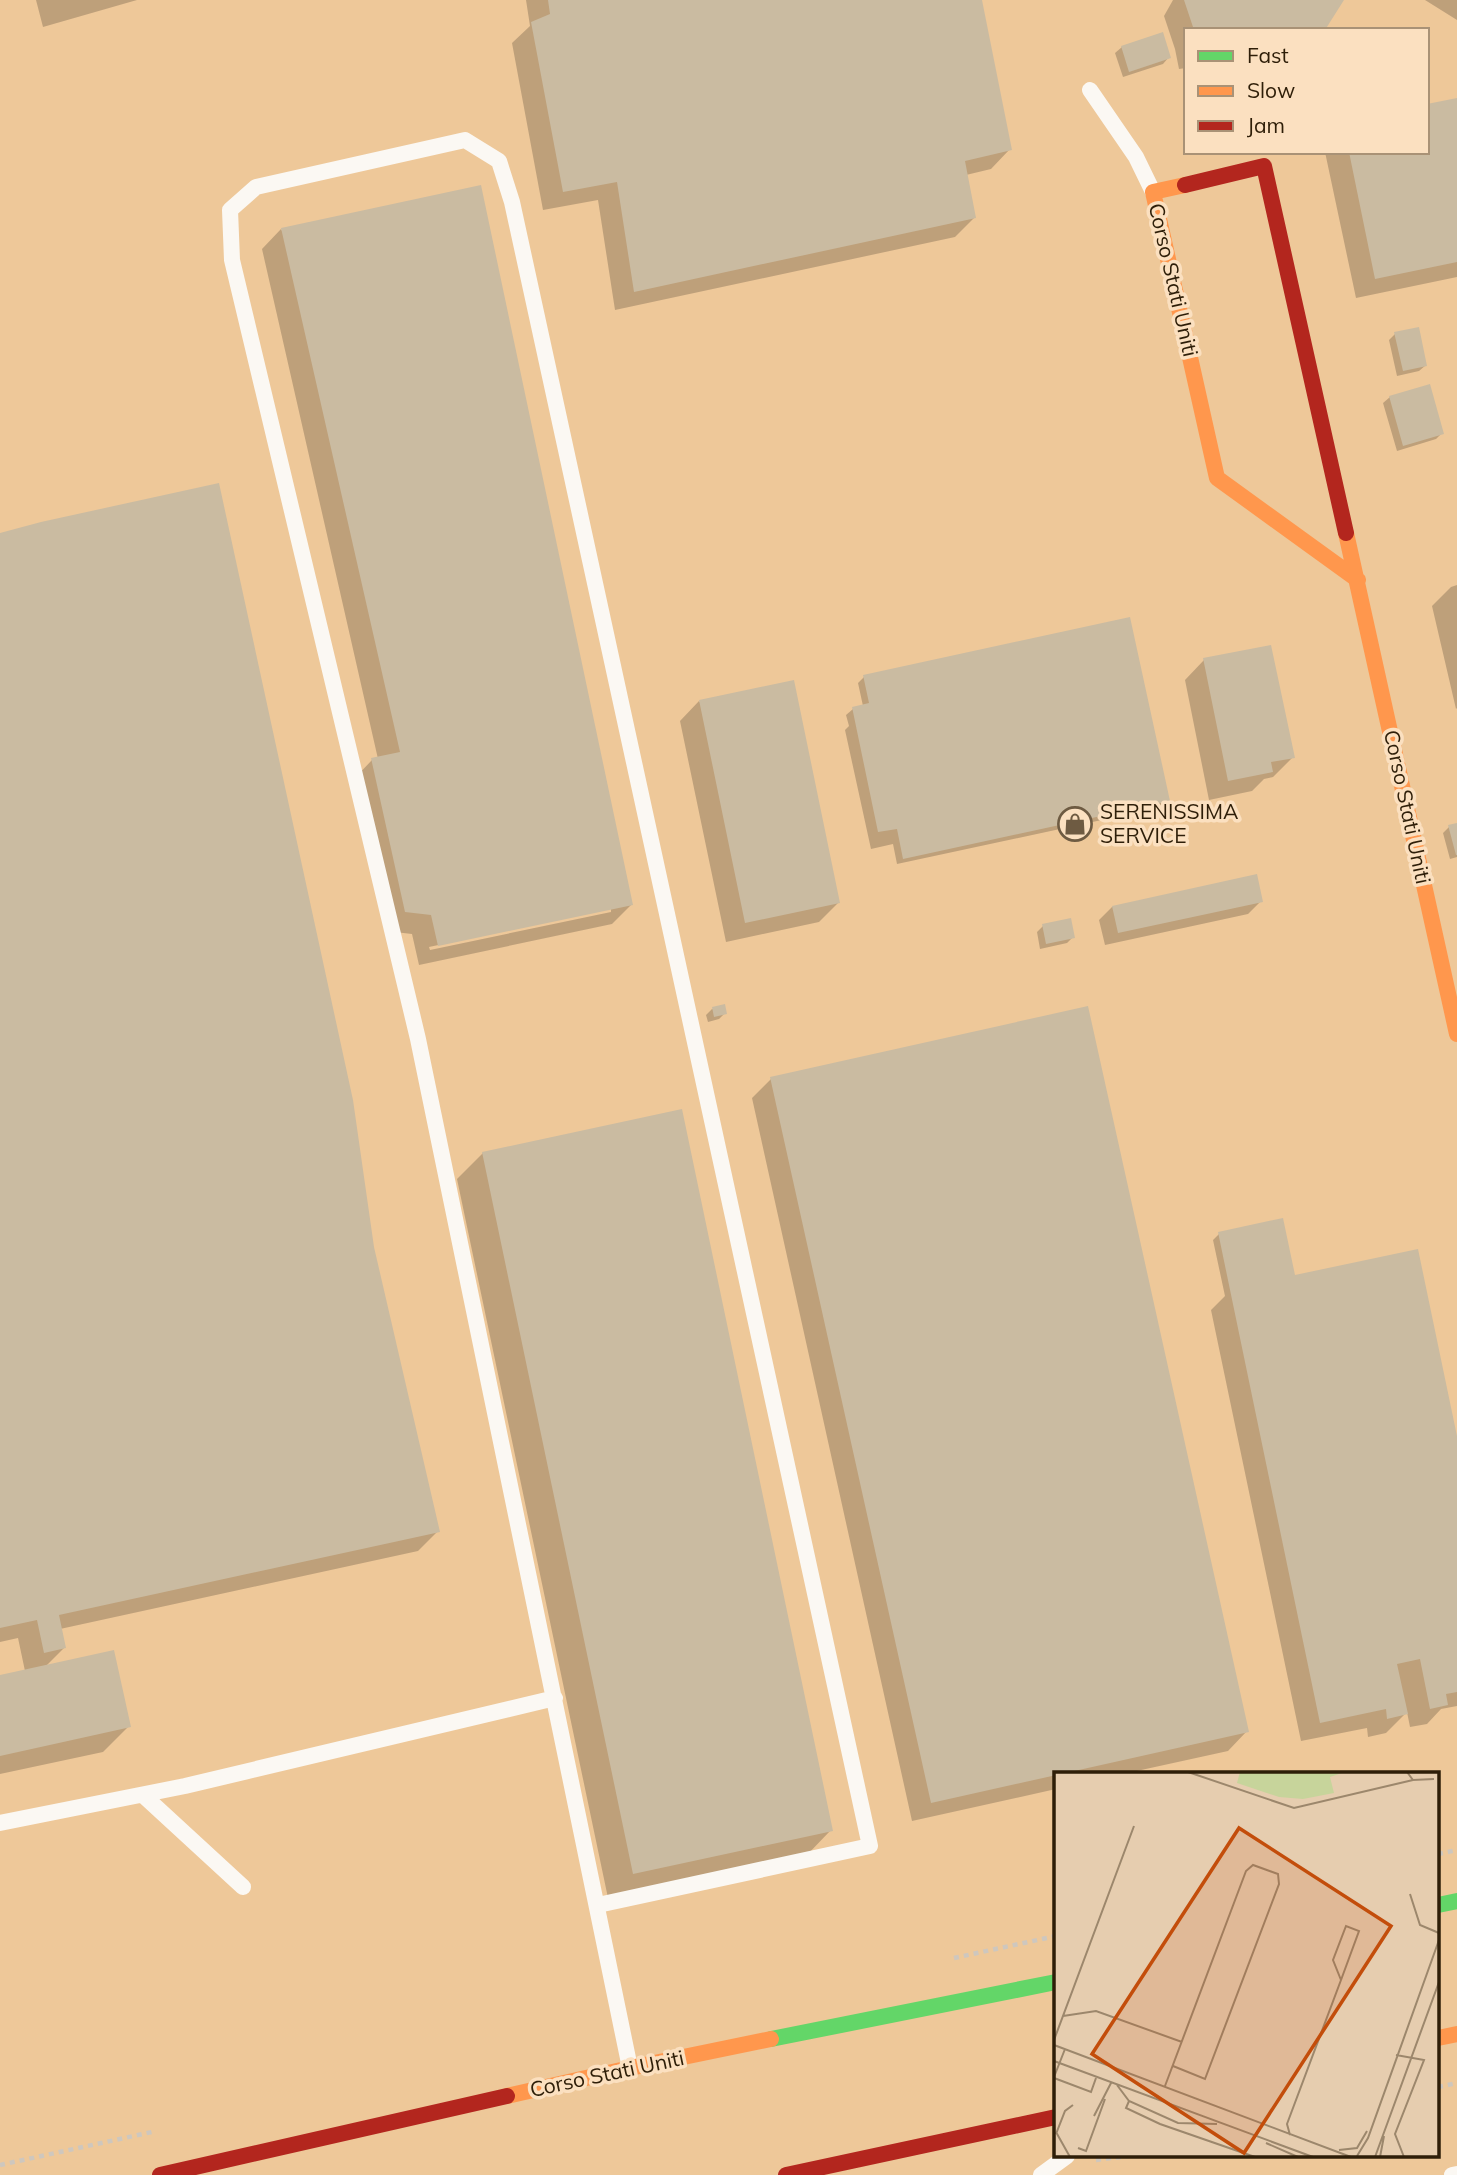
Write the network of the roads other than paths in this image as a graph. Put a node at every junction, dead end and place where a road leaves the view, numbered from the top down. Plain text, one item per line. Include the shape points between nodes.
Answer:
1 (1090, 90) dead end
2 (1153, 192) junction
3 (1358, 580) junction
4 (1457, 1034) edge
5 (555, 1698) junction
6 (143, 1795) junction
7 (0, 1824) edge
8 (243, 1887) dead end
9 (598, 1905) junction
10 (1054, 1982) edge
11 (630, 2068) junction
12 (1054, 2117) edge
13 (1064, 2158) edge
14 (160, 2175) edge
15 (786, 2175) edge
16 (1041, 2175) edge

1 - 2 lane via 1136,157
2 - 3 street, Corso Stati Uniti via 1217,478
2 - 3 street, Corso Stati Uniti via 1264,166
3 - 4 street, Corso Stati Uniti
5 - 6 lane
5 - 9 lane
5 - 9 lane via 418,1040 232,260 230,210 256,187 465,140 499,161 512,202 870,1846
6 - 7 lane
6 - 8 lane
9 - 11 lane
10 - 11 street, Corso Stati Uniti
11 - 14 street, Corso Stati Uniti
12 - 15 street
13 - 16 lane

